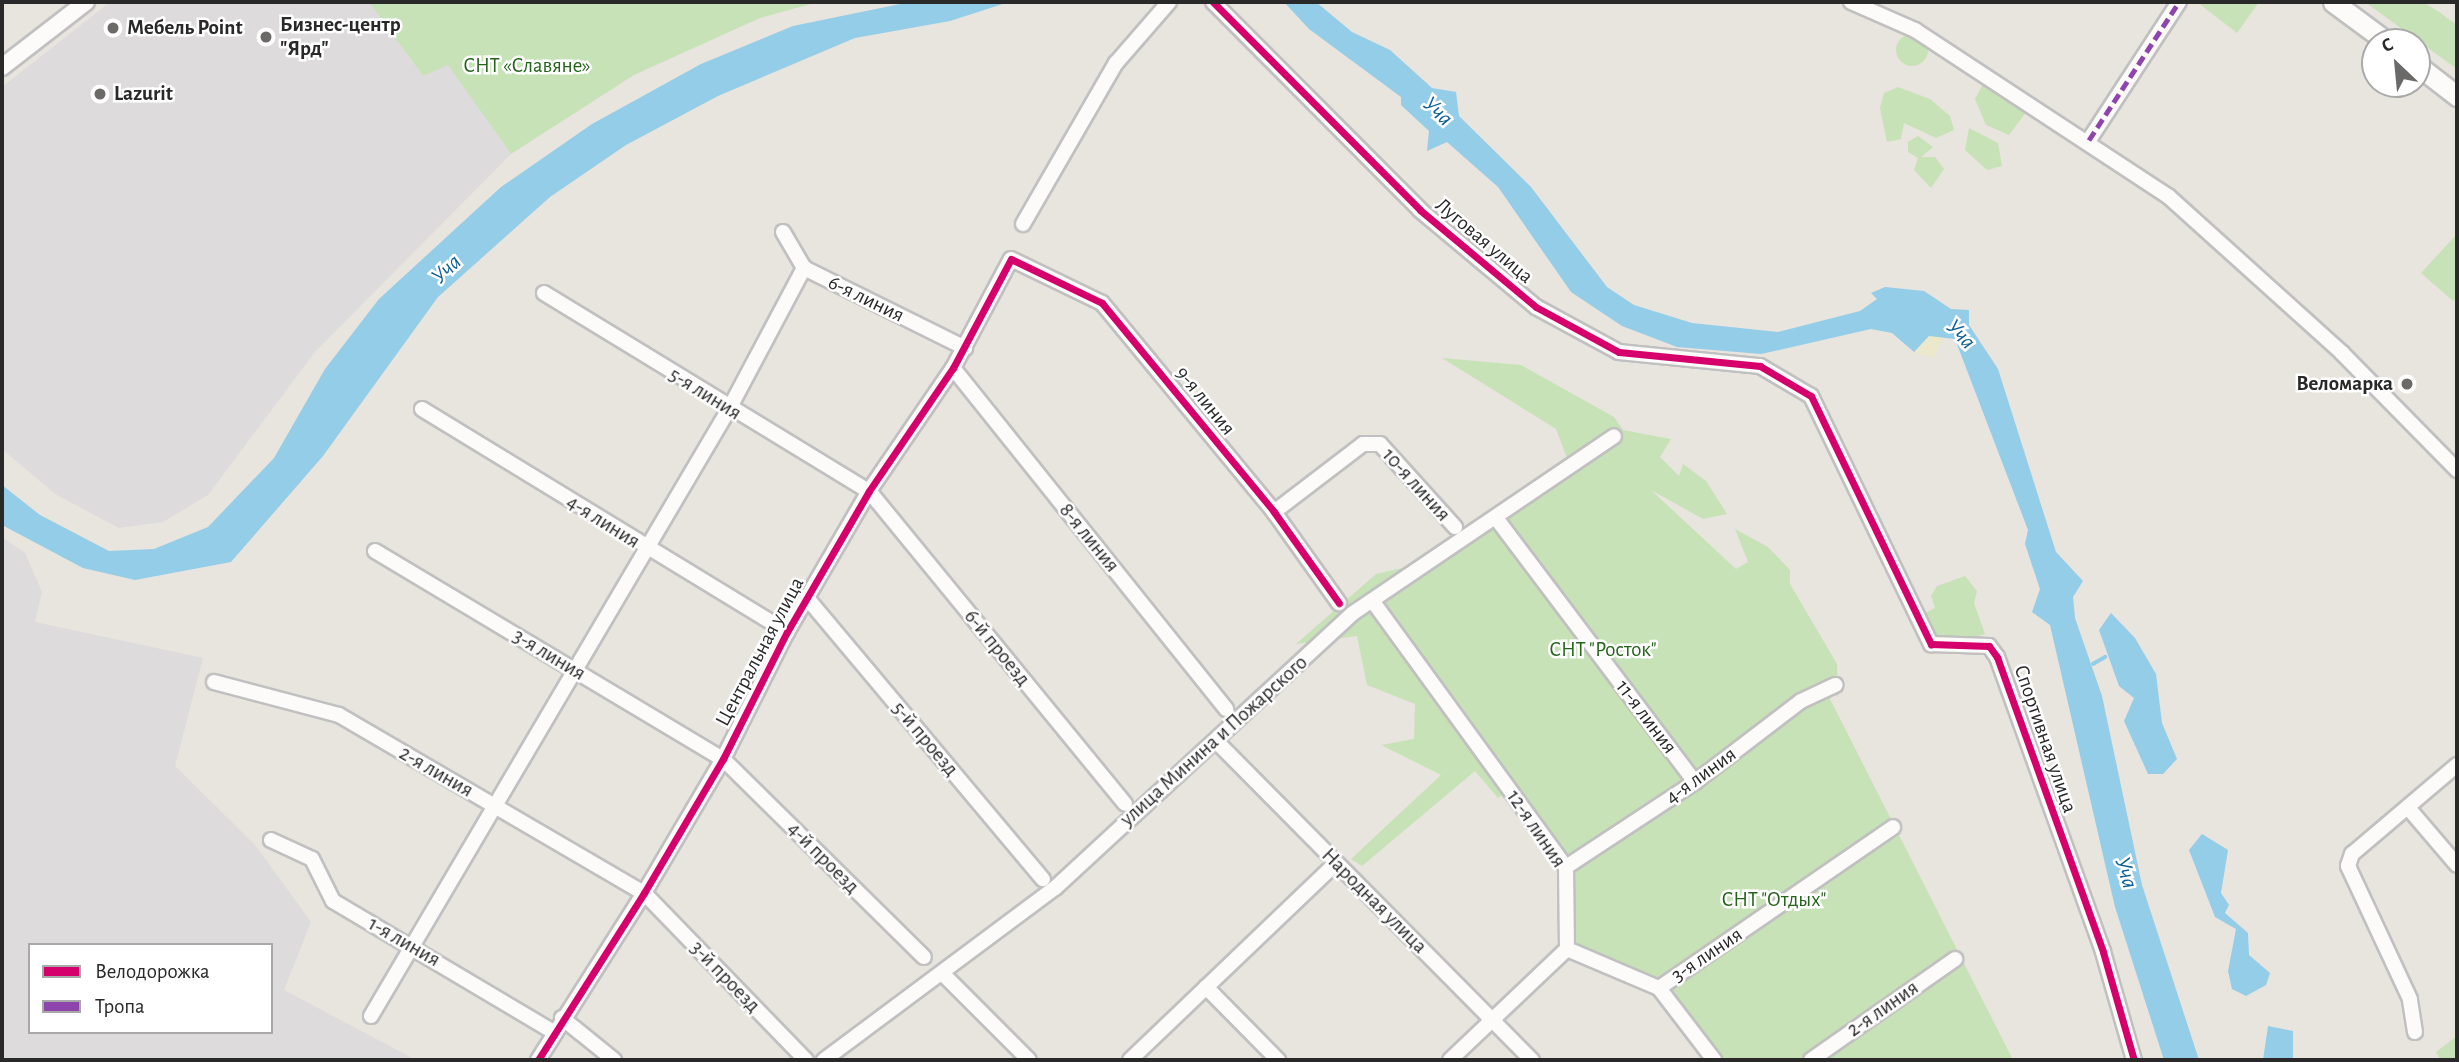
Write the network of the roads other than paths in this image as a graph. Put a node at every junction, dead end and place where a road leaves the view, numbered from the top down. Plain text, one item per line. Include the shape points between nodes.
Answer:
1 (86, 2) edge
2 (1169, 2) edge
3 (1213, 2) edge
4 (1851, 2) edge
5 (2179, 2) edge
6 (2333, 2) edge
7 (2368, 28) edge
8 (2, 67) edge
9 (2431, 76) edge
10 (2457, 96) edge
11 (2089, 140) junction
12 (1023, 224) dead end
13 (783, 232) dead end
14 (1011, 259) joint
15 (804, 268) junction
16 (544, 293) dead end
17 (965, 348) junction
18 (953, 368) junction
19 (1798, 386) joint
20 (422, 409) dead end
21 (729, 409) junction
22 (1614, 436) dead end
23 (2457, 470) edge
24 (869, 491) junction
25 (1274, 512) junction
26 (1496, 517) junction
27 (1455, 527) dead end
28 (647, 550) junction
29 (375, 551) dead end
30 (807, 598) junction
31 (1339, 603) dead end
32 (1374, 603) junction
33 (787, 632) junction
34 (577, 672) junction
35 (214, 682) dead end
36 (1836, 685) dead end
37 (1226, 709) dead end
38 (1217, 742) junction
39 (723, 759) junction
40 (2457, 765) edge
41 (1695, 782) junction
42 (1125, 804) dead end
43 (497, 808) junction
44 (2410, 810) junction
45 (1893, 828) dead end
46 (271, 840) dead end
47 (1336, 863) junction
48 (2457, 864) edge
49 (1566, 867) junction
50 (1043, 879) dead end
51 (644, 893) junction
52 (413, 947) junction
53 (1567, 950) junction
54 (924, 957) dead end
55 (1955, 959) dead end
56 (944, 975) junction
57 (1206, 987) junction
58 (1659, 988) junction
59 (371, 1016) dead end
60 (562, 1018) junction
61 (1492, 1020) junction
62 (554, 1032) junction
63 (2415, 1032) dead end
64 (538, 1060) edge
65 (614, 1060) edge
66 (806, 1060) edge
67 (824, 1060) edge
68 (1029, 1060) edge
69 (1130, 1060) edge
70 (1278, 1060) edge
71 (1450, 1060) edge
72 (1532, 1060) edge
73 (1714, 1060) edge
74 (1811, 1060) edge
75 (2134, 1060) edge

1 - 8 street
2 - 12 street via 1116,63
3 - 19 street, Луговая улица via 1420,210 1536,307 1639,359 1746,364
4 - 11 street via 1915,30
5 - 11 street
6 - 7 main road
9 - 10 main road
11 - 23 street via 2207,230
13 - 15 street, 6-я линия
14 - 17 street, Центральная улица
14 - 25 street, 9-я линия via 1102,303
15 - 17 street, 6-я линия
15 - 21 street
16 - 21 street, 5-я линия
17 - 18 street, Центральная улица
18 - 24 street, Центральная улица
18 - 37 street, 8-я линия
19 - 75 street, Спортивная улица via 1811,396 1931,644 1989,646 1997,657 2103,952
20 - 28 street, 4-я линия
21 - 24 street, 5-я линия
21 - 28 street
22 - 26 street, улица Минина и Пожарского
24 - 30 street, Центральная улица
24 - 42 street, 6-й проезд
25 - 27 street, 10-я линия via 1363,443 1380,444
25 - 31 street, 9-я линия
26 - 32 street, улица Минина и Пожарского
26 - 41 street, 11-я линия
28 - 33 street, 4-я линия
28 - 34 street
29 - 34 street, 3-я линия
30 - 33 street, Центральная улица
30 - 50 street, 5-й проезд
32 - 38 street, улица Минина и Пожарского via 1353,613
32 - 49 street, 12-я линия
33 - 39 street, Центральная улица
34 - 39 street, 3-я линия
34 - 43 street
35 - 43 street, 2-я линия via 339,715
36 - 41 street, 4-я линия via 1801,701
38 - 47 street, Народная улица
38 - 56 street, улица Минина и Пожарского via 1055,888
39 - 51 street, Центральная улица
39 - 54 street, 4-й проезд
40 - 44 street
41 - 49 street, 4-я линия
43 - 51 street, 2-я линия
43 - 52 street
44 - 48 street
44 - 63 street via 2352,854 2348,866 2410,999
45 - 58 street, 3-я линия
46 - 52 street, 1-я линия via 312,859 333,901
47 - 57 street
47 - 61 street, Народная улица
49 - 53 street, 12-я линия
51 - 60 street, Центральная улица
51 - 66 street, 3-й проезд
52 - 59 street
52 - 62 street, 1-я линия
53 - 58 street
53 - 61 street
55 - 74 street, 2-я линия
56 - 67 street, улица Минина и Пожарского
56 - 68 street
57 - 69 street
57 - 70 street
58 - 73 street
60 - 62 street, Центральная улица
60 - 65 street
61 - 71 street
61 - 72 street, Народная улица
62 - 64 street, Центральная улица

